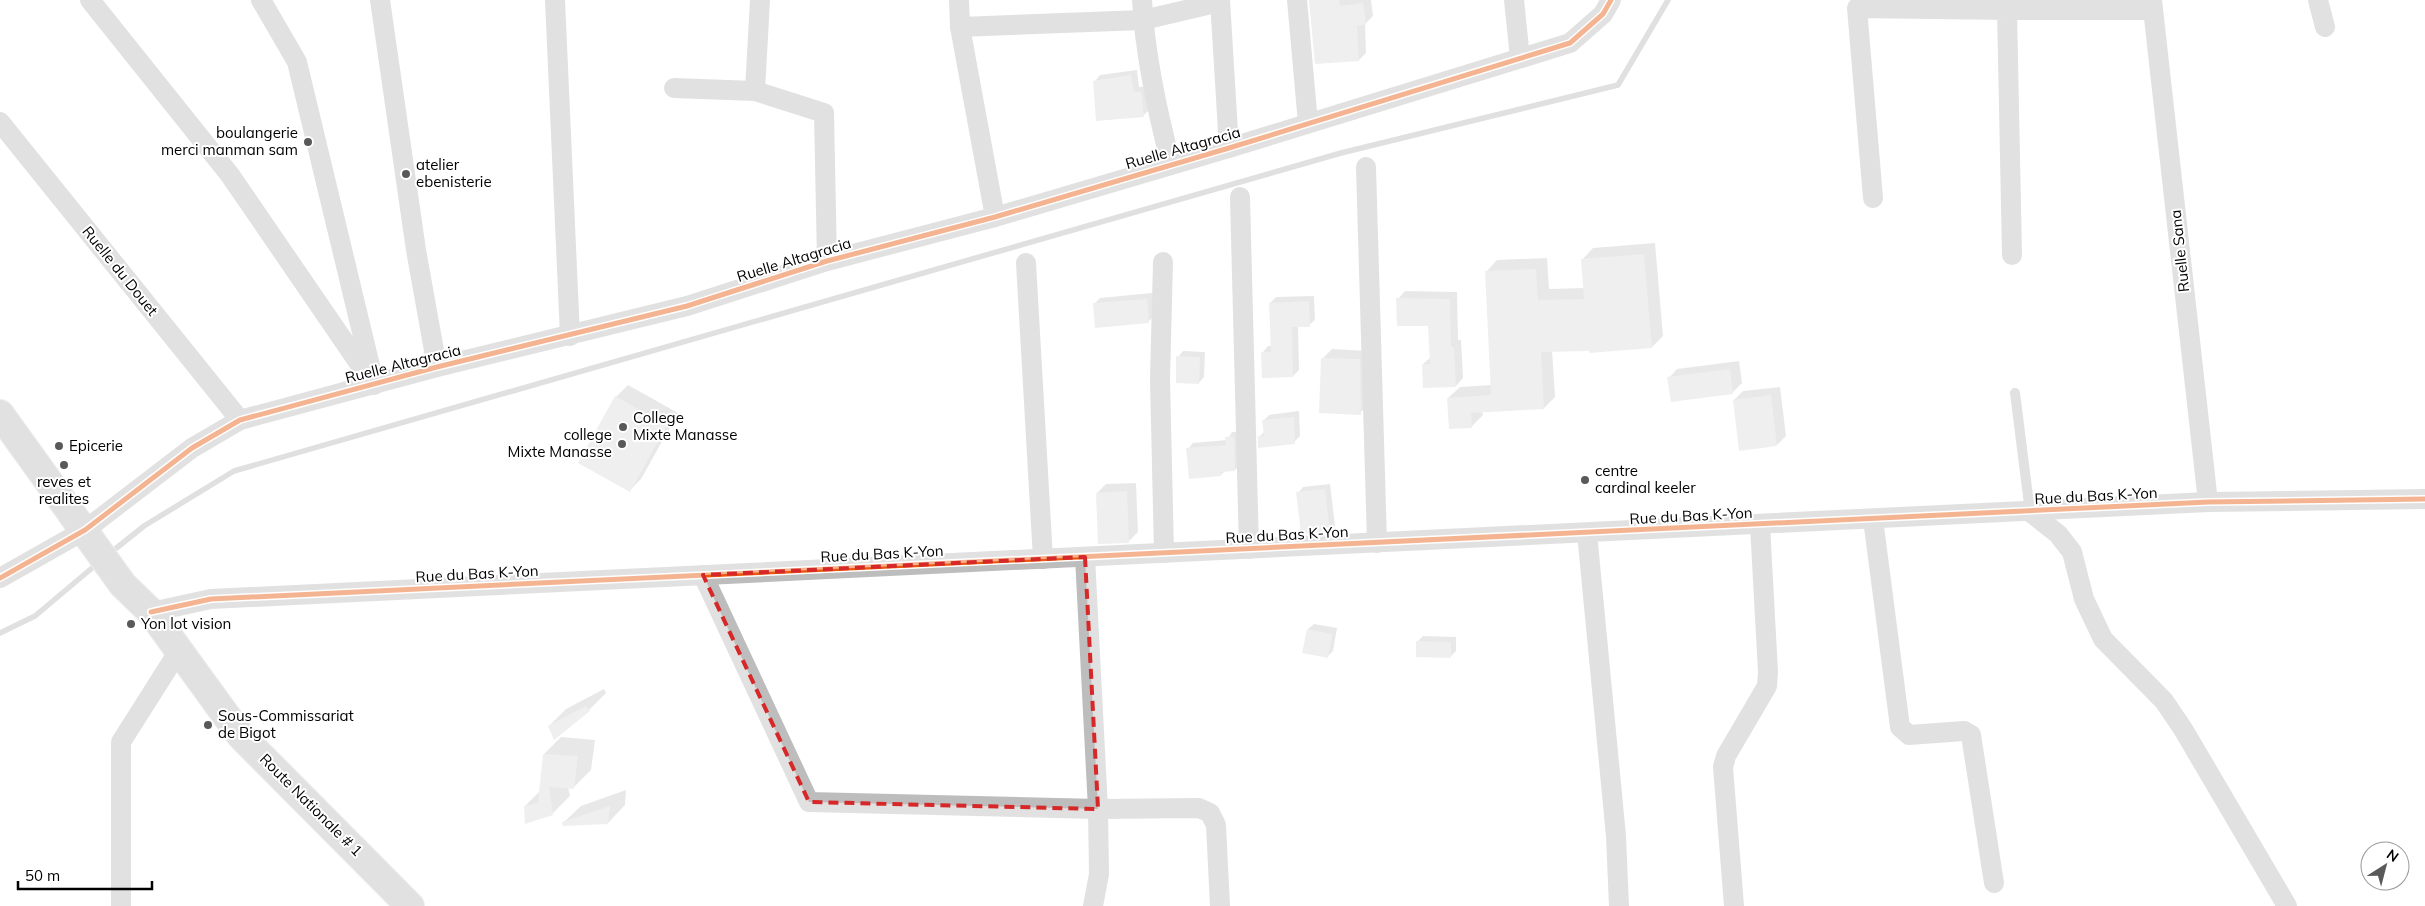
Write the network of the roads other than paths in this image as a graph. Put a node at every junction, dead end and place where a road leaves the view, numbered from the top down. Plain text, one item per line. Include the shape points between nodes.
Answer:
1 (90, 0) edge
2 (261, 0) edge
3 (380, 0) edge
4 (555, 0) edge
5 (760, 0) edge
6 (959, 0) edge
7 (1142, 0) edge
8 (1297, 0) edge
9 (1514, 0) edge
10 (2318, 0) edge
11 (1220, 1) edge
12 (1605, 4) edge
13 (2153, 5) edge
14 (2007, 10) junction
15 (1143, 20) junction
16 (960, 27) junction
17 (2325, 28) dead end
18 (1520, 58) junction
19 (674, 88) dead end
20 (755, 91) junction
21 (0, 122) edge
22 (1308, 123) junction
23 (1229, 148) junction
24 (1171, 164) junction
25 (1366, 167) dead end
26 (1240, 197) dead end
27 (1873, 198) dead end
28 (995, 217) junction
29 (2012, 255) dead end
30 (827, 261) junction
31 (1163, 262) dead end
32 (1026, 263) dead end
33 (570, 336) junction
34 (437, 368) junction
35 (374, 385) junction
36 (2015, 393) dead end
37 (0, 414) edge
38 (240, 420) junction
39 (2425, 499) edge
40 (2208, 502) junction
41 (2030, 512) junction
42 (1873, 519) junction
43 (1760, 525) junction
44 (1588, 533) junction
45 (92, 539) junction
46 (1377, 543) junction
47 (1249, 549) junction
48 (1164, 553) junction
49 (1085, 557) junction
50 (1043, 559) junction
51 (703, 575) junction
52 (0, 578) edge
53 (151, 612) junction
54 (178, 652) junction
55 (1098, 809) junction
56 (1994, 883) dead end
57 (121, 906) edge
58 (410, 906) edge
59 (1093, 906) edge
60 (1220, 906) edge
61 (1619, 906) edge
62 (1734, 906) edge
63 (2286, 906) edge

1 - 35 street via 230,175
2 - 35 street via 297,62
3 - 34 street via 416,250
4 - 33 street
5 - 20 street
6 - 16 street
7 - 15 street
8 - 22 street
9 - 18 street
10 - 17 street
11 - 15 street
11 - 23 street
12 - 18 street, Ruelle Altagracia via 1570,43
13 - 14 street
13 - 40 street, Ruelle Sana
14 - 27 street via 1857,8
14 - 29 street
15 - 16 street
15 - 24 street via 1162,131
16 - 28 street
18 - 22 street, Ruelle Altagracia
19 - 20 street
20 - 30 street via 824,113
21 - 38 street, Ruelle du Douet
22 - 23 street, Ruelle Altagracia
23 - 24 street, Ruelle Altagracia
24 - 28 street, Ruelle Altagracia
25 - 46 street
26 - 47 street
28 - 30 street, Ruelle Altagracia
30 - 33 street, Ruelle Altagracia via 687,306
31 - 48 street via 1160,379
32 - 50 street
33 - 34 street, Ruelle Altagracia
34 - 35 street, Ruelle Altagracia
35 - 38 street, Ruelle Altagracia
36 - 41 lane
37 - 45 main road, Route Nationale # 1
38 - 45 street, Ruelle Altagracia via 192,448
39 - 40 street, Rue du Bas K-Yon
40 - 41 street, Rue du Bas K-Yon
41 - 42 street, Rue du Bas K-Yon
41 - 63 street via 2058,534 2072,552 2084,599 2103,639 2164,701
42 - 43 street, Rue du Bas K-Yon
42 - 56 street via 1900,727 1909,735 1964,731 1971,735
43 - 44 street, Rue du Bas K-Yon
43 - 62 street via 1767,686 1723,766
44 - 46 street, Rue du Bas K-Yon
44 - 61 street via 1616,836
45 - 52 street, Ruelle Altagracia
45 - 53 main road, Route Nationale # 1 via 123,584
46 - 47 street, Rue du Bas K-Yon
47 - 48 street, Rue du Bas K-Yon
48 - 49 street, Rue du Bas K-Yon
49 - 50 street, Rue du Bas K-Yon
49 - 55 street
50 - 51 street, Rue du Bas K-Yon
51 - 53 street, Rue du Bas K-Yon via 211,599
51 - 55 street via 808,802
53 - 54 main road, Route Nationale # 1
54 - 57 street via 121,742
54 - 58 main road, Route Nationale # 1 via 241,736
55 - 59 street via 1099,874
55 - 60 street via 1199,808 1210,813 1216,825

